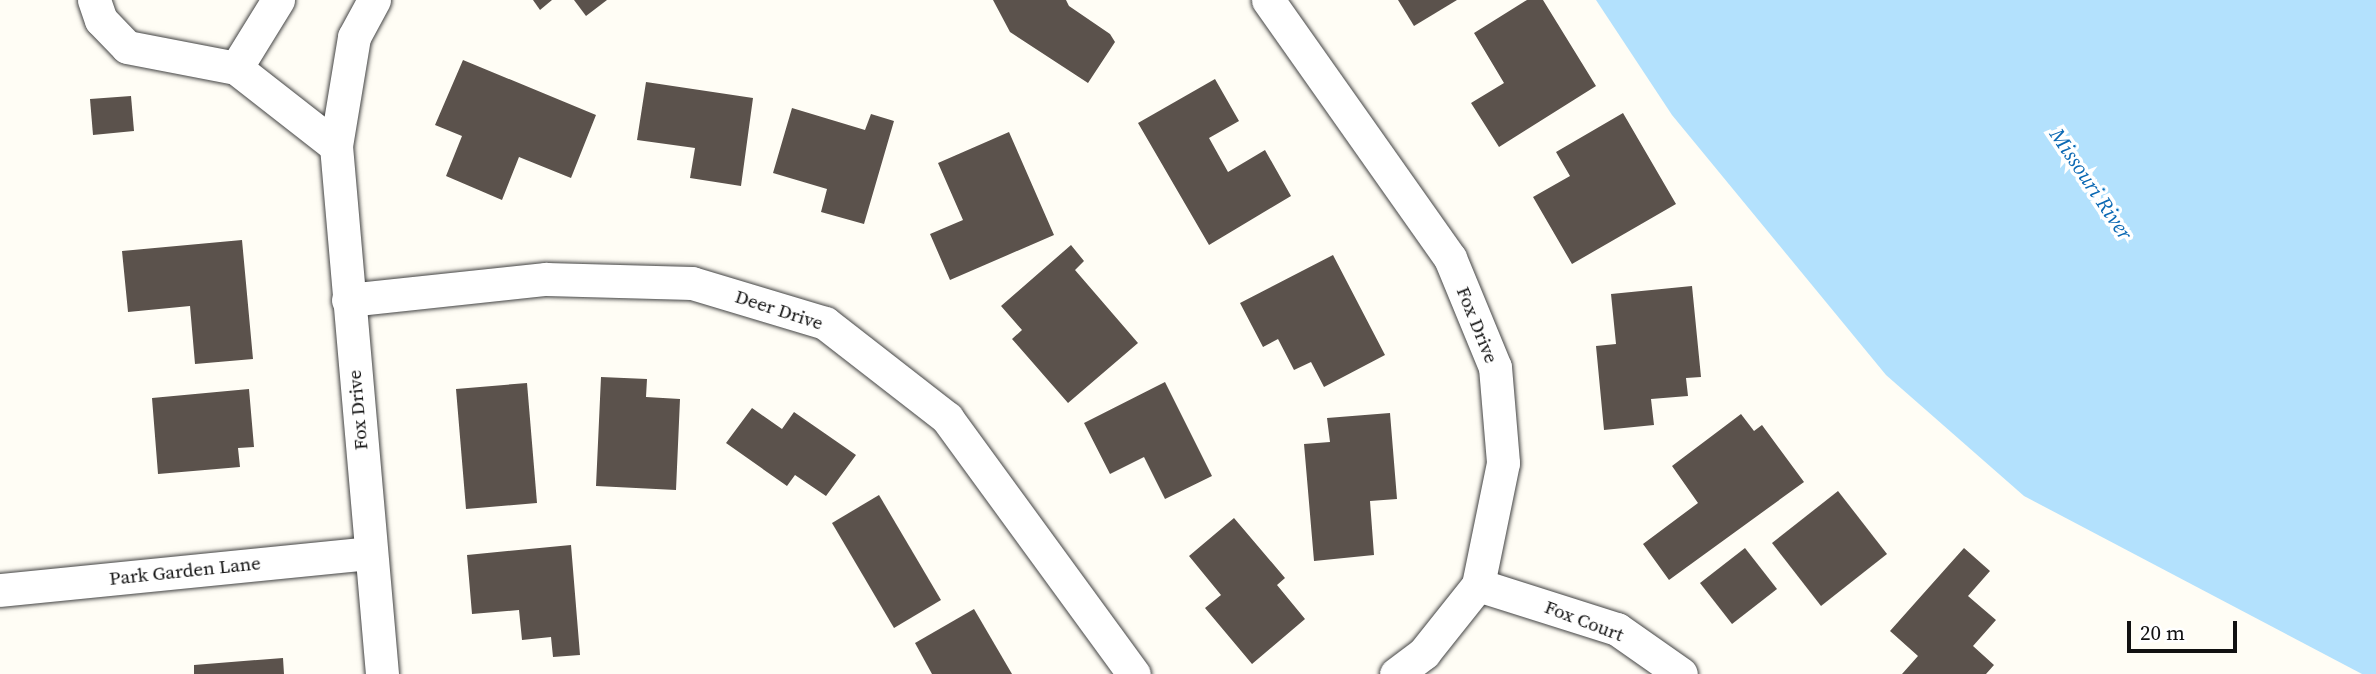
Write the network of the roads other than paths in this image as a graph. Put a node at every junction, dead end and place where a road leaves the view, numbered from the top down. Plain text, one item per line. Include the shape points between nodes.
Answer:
1 (94, 0) edge
2 (278, 0) edge
3 (374, 0) edge
4 (1268, 0) edge
5 (236, 68) junction
6 (336, 146) junction
7 (348, 300) junction
8 (370, 552) junction
9 (1478, 585) junction
10 (0, 590) edge
11 (382, 674) edge
12 (1134, 674) edge
13 (1396, 674) edge
14 (1681, 674) edge

1 - 5 street via 101,20 127,47
2 - 5 street
3 - 6 street, Fox Drive via 354,37
4 - 9 street, Fox Drive via 1450,258 1495,367 1503,463
5 - 6 street
6 - 7 street, Fox Drive
7 - 8 street, Fox Drive
7 - 12 street, Deer Drive via 546,279 692,283 825,323 947,418
8 - 10 street, Park Garden Lane
8 - 11 street, Fox Drive
9 - 13 street, Fox Drive via 1423,653
9 - 14 street, Fox Court via 1617,629

